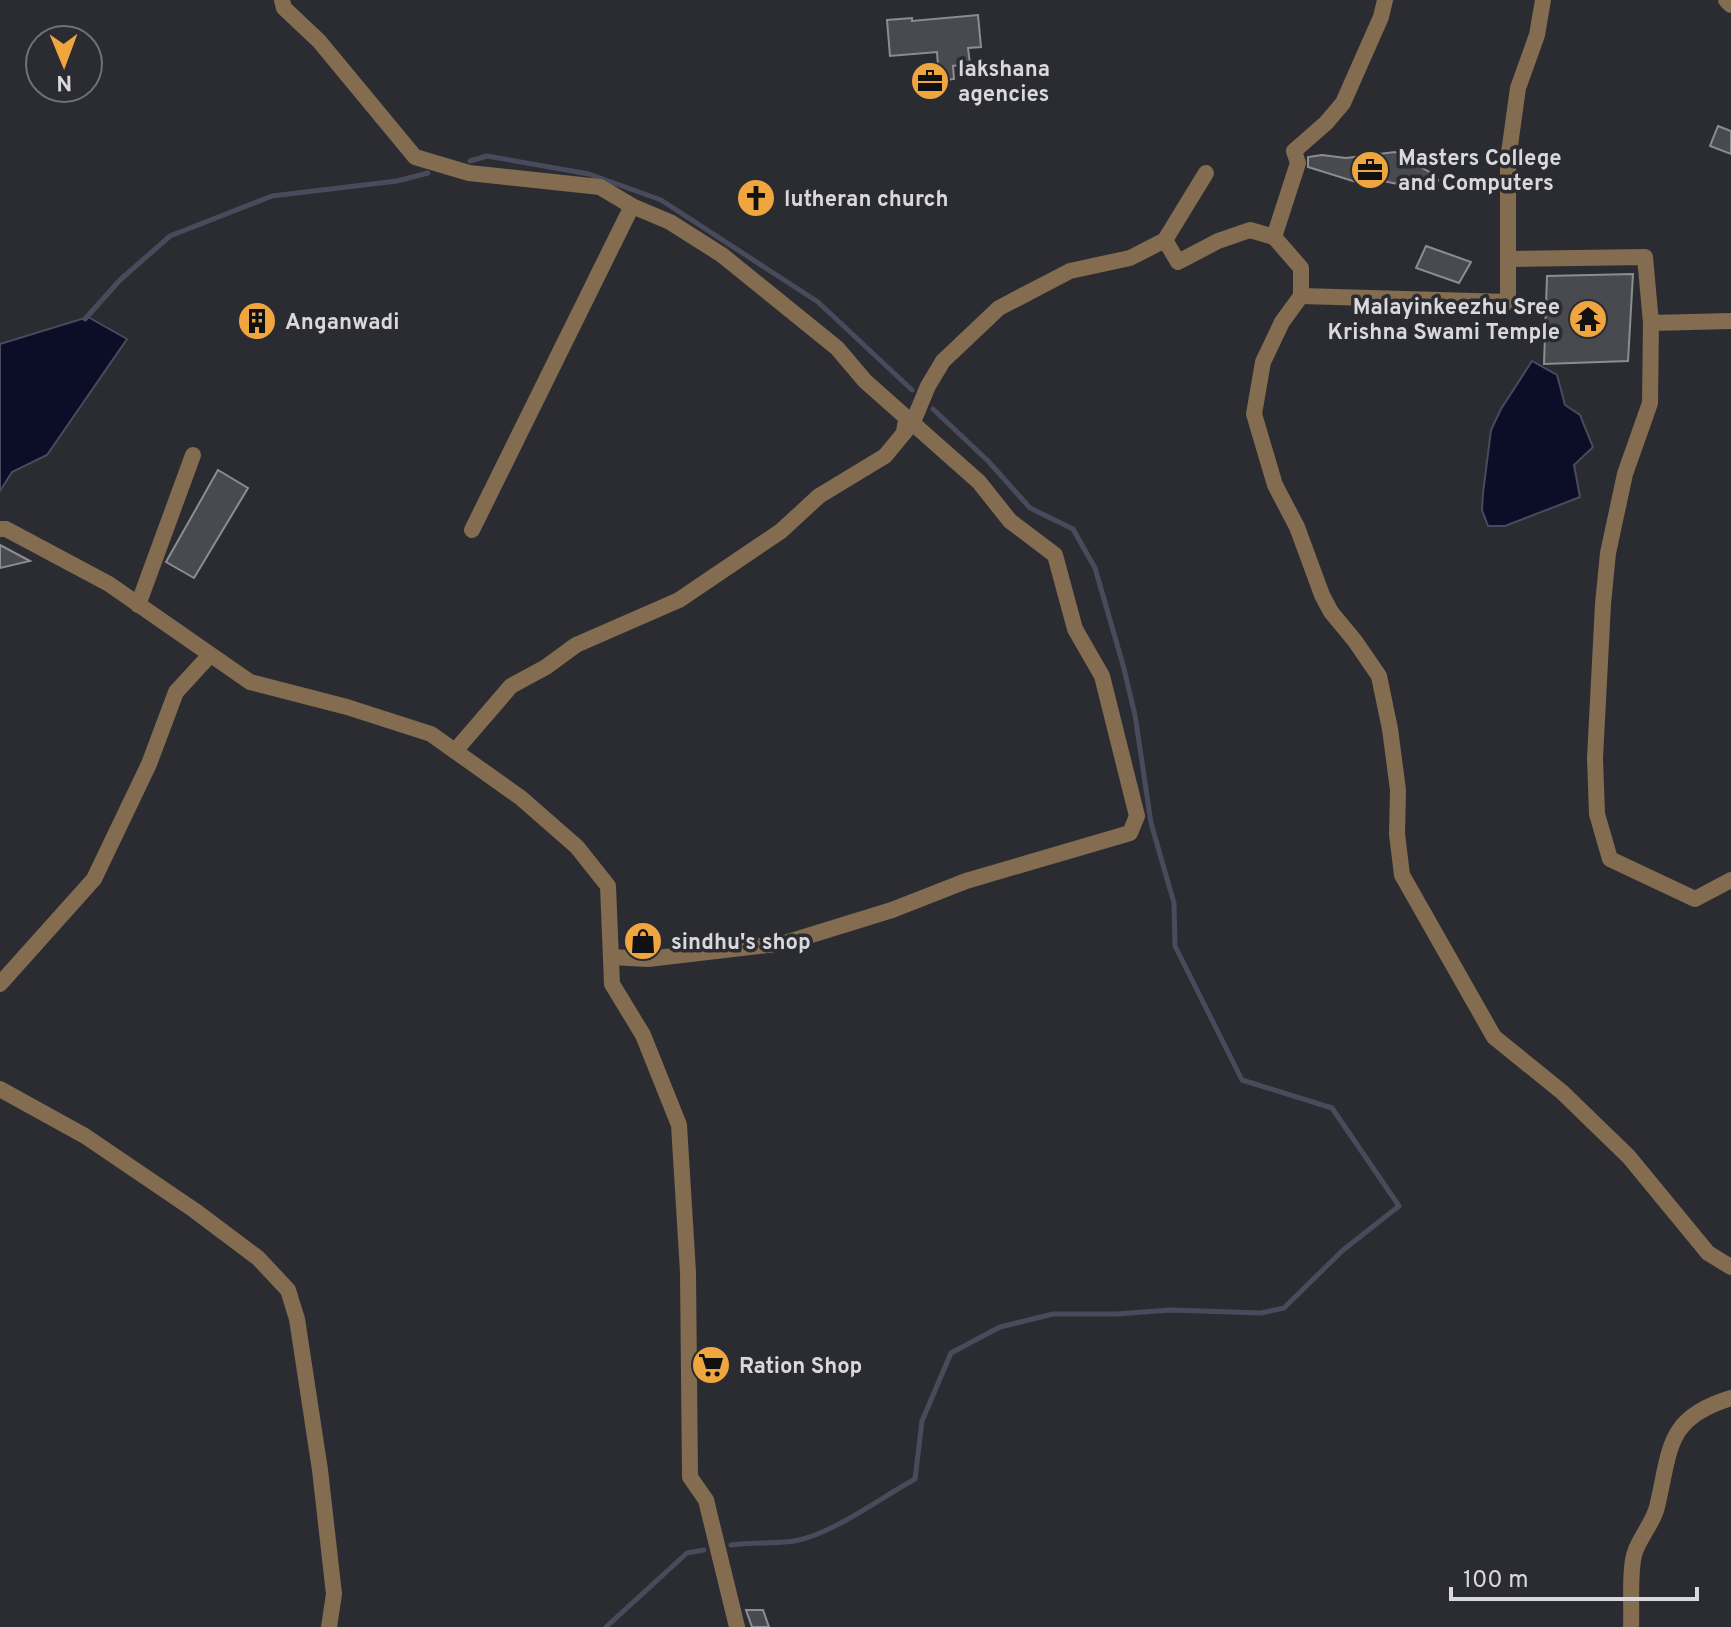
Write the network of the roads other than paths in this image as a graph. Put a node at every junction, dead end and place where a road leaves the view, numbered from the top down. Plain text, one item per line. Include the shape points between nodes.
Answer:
1 (282, 0) edge
2 (1385, 0) edge
3 (1543, 0) edge
4 (1726, 0) edge
5 (1731, 5) edge
6 (1206, 173) dead end
7 (632, 206) junction
8 (1274, 237) junction
9 (1165, 240) junction
10 (1508, 259) junction
11 (1301, 296) junction
12 (1731, 321) edge
13 (1651, 323) junction
14 (907, 424) junction
15 (193, 455) dead end
16 (0, 529) edge
17 (472, 530) dead end
18 (138, 605) junction
19 (210, 655) junction
20 (455, 751) junction
21 (1731, 880) edge
22 (611, 957) junction
23 (0, 984) edge
24 (0, 1089) edge
25 (1731, 1267) edge
26 (1731, 1398) edge
27 (329, 1627) edge
28 (737, 1627) edge
29 (1631, 1627) edge

1 - 7 street via 415,157 469,173 600,187
2 - 8 street via 1343,103 1294,151 1298,163
3 - 10 street via 1518,88 1508,160
4 - 5 street
6 - 9 street
7 - 14 street via 670,222 722,255 837,348
7 - 17 street
8 - 9 street via 1250,230 1178,262
8 - 11 street via 1301,268
9 - 14 street via 1130,258 1070,271 999,308 943,361
10 - 11 street via 1508,302
10 - 13 street via 1645,257
11 - 25 street via 1263,362 1254,414 1275,485 1322,595 1379,676 1398,790 1402,875 1494,1037 1562,1092 1629,1157 1708,1253
12 - 13 street
13 - 21 street via 1650,403 1625,474 1608,553 1595,758 1597,814 1610,859 1695,899
14 - 20 street via 885,456 819,496 781,531 679,600 576,645 511,686
14 - 22 street via 979,482 1010,521 1055,555 1075,629 1102,676 1137,816 1130,833 966,881 785,943 648,959
15 - 18 street
16 - 18 street via 109,584
18 - 19 street
19 - 20 street via 250,682 431,734
19 - 23 street via 176,692 149,764 94,879
20 - 22 street via 577,847 608,886
22 - 28 street via 612,984 643,1035 679,1125 688,1272 690,1477 706,1500
24 - 27 street via 85,1136 182,1201 258,1258 288,1290 320,1470 334,1594
26 - 29 street via 1704,1406 1679,1429 1667,1452 1656,1511 1634,1554

